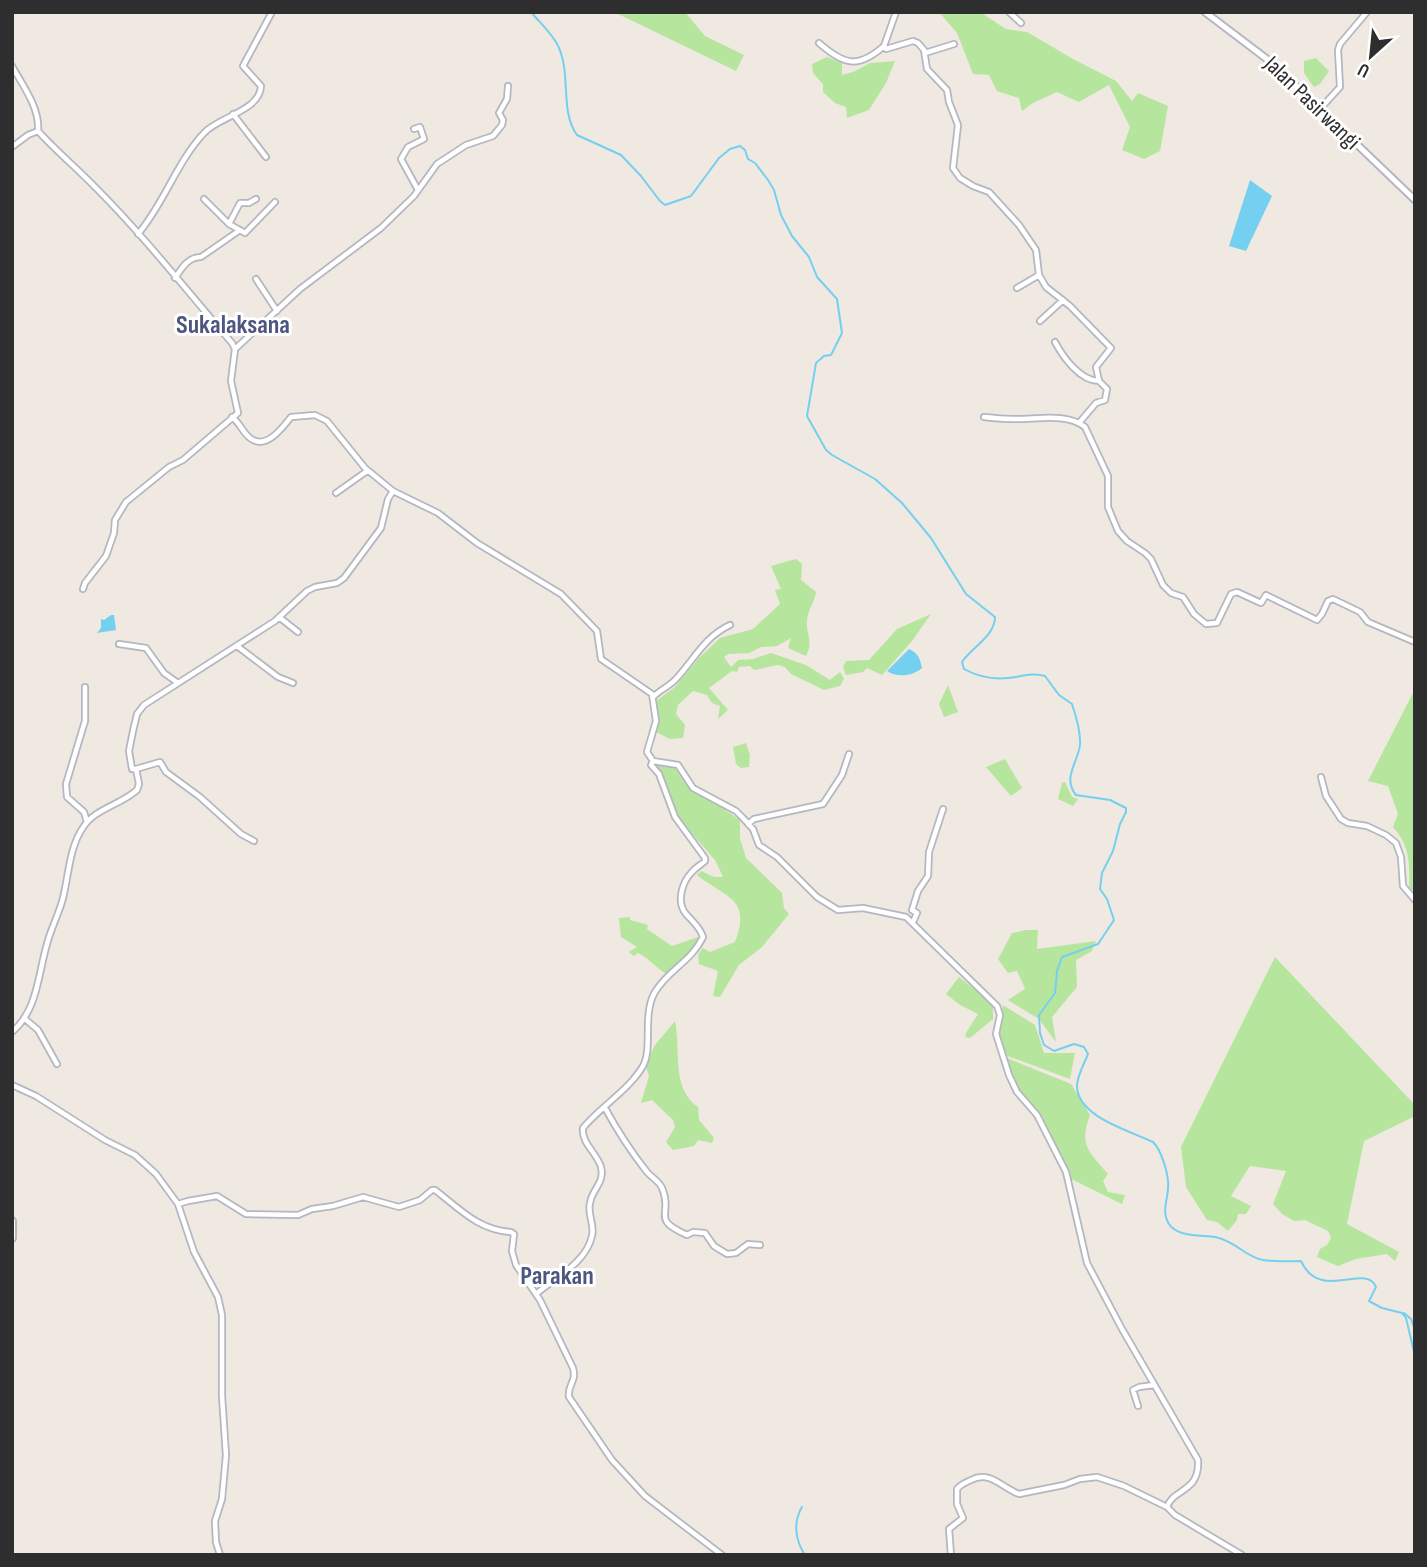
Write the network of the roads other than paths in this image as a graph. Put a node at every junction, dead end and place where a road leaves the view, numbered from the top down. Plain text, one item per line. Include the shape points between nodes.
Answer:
1 (272, 12) edge
2 (895, 12) edge
3 (1009, 12) edge
4 (1205, 12) edge
5 (1367, 12) edge
6 (1021, 23) dead end
7 (819, 43) dead end
8 (954, 44) dead end
9 (884, 46) junction
10 (925, 53) junction
11 (12, 66) edge
12 (508, 86) dead end
13 (1319, 110) junction
14 (233, 114) junction
15 (414, 129) dead end
16 (38, 131) junction
17 (12, 146) edge
18 (266, 156) dead end
19 (418, 190) junction
20 (204, 199) dead end
21 (256, 199) dead end
22 (1415, 200) edge
23 (275, 202) dead end
24 (229, 224) junction
25 (240, 230) junction
26 (138, 234) junction
27 (1039, 275) junction
28 (175, 278) junction
29 (256, 279) dead end
30 (1017, 289) dead end
31 (1063, 300) junction
32 (277, 311) junction
33 (1040, 321) dead end
34 (1055, 342) dead end
35 (235, 349) junction
36 (1099, 381) junction
37 (232, 417) junction
38 (984, 417) dead end
39 (1079, 423) junction
40 (368, 471) junction
41 (394, 491) junction
42 (336, 494) dead end
43 (83, 589) dead end
44 (279, 617) junction
45 (730, 625) dead end
46 (298, 632) dead end
47 (1415, 642) edge
48 (119, 644) dead end
49 (237, 646) junction
50 (177, 683) junction
51 (293, 683) dead end
52 (85, 687) dead end
53 (653, 697) junction
54 (849, 754) dead end
55 (653, 761) junction
56 (136, 769) junction
57 (1321, 777) dead end
58 (943, 809) dead end
59 (87, 822) junction
60 (748, 824) junction
61 (254, 841) dead end
62 (1415, 900) edge
63 (913, 922) junction
64 (25, 1019) junction
65 (12, 1032) edge
66 (57, 1064) dead end
67 (12, 1086) edge
68 (605, 1108) junction
69 (178, 1204) junction
70 (12, 1221) edge
71 (12, 1238) edge
72 (761, 1245) dead end
73 (536, 1294) junction
74 (1154, 1385) junction
75 (1138, 1406) dead end
76 (1167, 1507) junction
77 (220, 1555) edge
78 (722, 1555) edge
79 (951, 1555) edge
80 (1242, 1555) edge

1 - 14 street via 243,66 261,90 253,102
2 - 9 street
3 - 6 street
4 - 13 street, Jalan Pasirwangi via 1272,63
5 - 13 street via 1340,44 1340,87
7 - 9 street via 854,63
8 - 10 street
9 - 10 street via 913,41
10 - 27 street via 927,69 947,90 958,125 954,171 989,192 1019,225 1036,250
11 - 16 street via 34,105
12 - 19 street via 498,131 442,160
13 - 22 street, Jalan Pasirwangi
14 - 18 street
14 - 26 street via 204,133
15 - 19 street via 420,127 424,138 408,147 401,159
16 - 17 street
16 - 26 street
19 - 32 street via 381,228
20 - 24 street
21 - 24 street via 240,203
23 - 25 street via 246,233
24 - 25 street
25 - 28 street via 195,257
26 - 28 street
27 - 30 street
27 - 31 street
28 - 35 street
29 - 32 street
31 - 33 street
31 - 36 street via 1111,348 1096,367
32 - 35 street
34 - 36 street via 1076,369 1091,381
35 - 37 street via 231,381 238,413
36 - 39 street via 1108,389 1105,400 1096,403
37 - 40 street via 258,441 278,435 291,417 315,415 327,421
37 - 43 street via 126,502 115,520 106,556
38 - 39 street
39 - 47 street via 1090,434 1108,476 1108,508 1118,531 1151,559 1163,585 1183,597 1206,624 1217,623 1231,594 1237,592 1261,603 1266,595 1317,620 1333,600 1360,612 1368,622
40 - 41 street
40 - 42 street
41 - 44 street via 381,528 344,578 307,591
41 - 53 street via 438,513 477,543 561,594 597,631 601,659
44 - 46 street
44 - 49 street
45 - 53 street via 716,632 672,683
48 - 50 street via 146,648
49 - 50 street
49 - 51 street
50 - 56 street via 137,714 129,751 132,769
52 - 59 street via 85,720 66,784 67,797
53 - 55 street via 656,721 647,752
54 - 60 street via 824,804
55 - 60 street via 678,765 693,788 736,811
55 - 68 street via 674,817 705,858 684,883 681,902 703,937 695,953 656,990 643,1065
56 - 59 street via 137,790
56 - 61 street via 160,762 166,772
57 - 62 street via 1340,819 1367,826 1396,844 1403,886
58 - 63 street via 929,852 928,876 912,910 917,913
59 - 64 street via 73,850 64,897
60 - 63 street via 759,845 834,908 901,914
63 - 74 street via 999,1010 996,1034 1009,1075 1066,1172 1087,1263
64 - 65 street
64 - 66 street via 38,1030
67 - 69 street via 135,1156 156,1174
68 - 72 street via 634,1155 661,1185 664,1216 674,1231 705,1233 727,1254 748,1244
68 - 73 street via 582,1132 601,1172 600,1185 590,1202 592,1236 579,1261
69 - 73 street via 217,1196 246,1213 298,1215 363,1197 398,1207 435,1190 487,1228 513,1233 513,1258
69 - 77 street via 222,1315 226,1455 215,1521
70 - 71 main road
73 - 78 street via 573,1367 569,1397 612,1460 650,1500
74 - 75 street via 1133,1390
74 - 76 street via 1198,1460 1191,1486
76 - 79 street via 1097,1477 1019,1494 978,1476 957,1489 963,1518 949,1529
76 - 80 street

